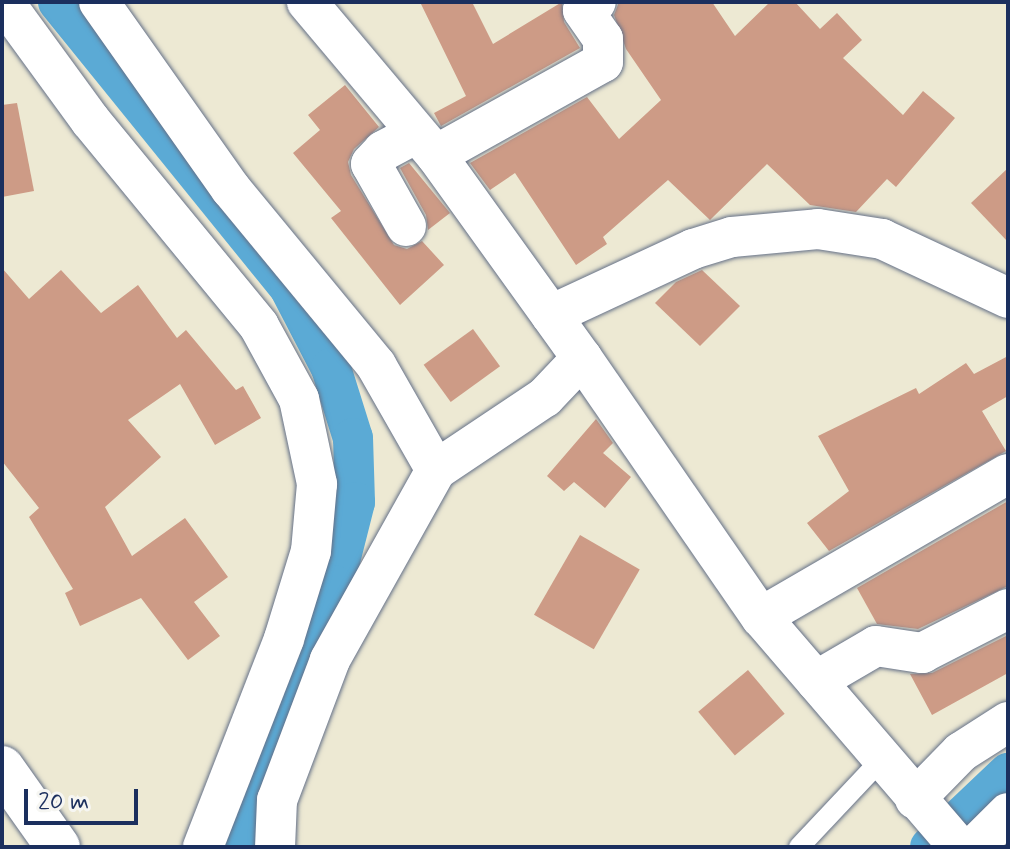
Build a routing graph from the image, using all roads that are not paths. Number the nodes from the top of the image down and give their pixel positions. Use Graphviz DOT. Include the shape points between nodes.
graph roads {
  1 [pos="4,2"];
  2 [pos="99,2"];
  3 [pos="307,2"];
  4 [pos="596,2"];
  5 [pos="426,145"];
  6 [pos="222,186"];
  7 [pos="183,221"];
  8 [pos="406,226"];
  9 [pos="1008,298"];
  10 [pos="551,315"];
  11 [pos="582,358"];
  12 [pos="436,470"];
  13 [pos="1008,474"];
  14 [pos="1008,609"];
  15 [pos="761,617"];
  16 [pos="308,650"];
  17 [pos="816,681"];
  18 [pos="1008,722"];
  19 [pos="881,760"];
  20 [pos="2,768"];
  21 [pos="919,803"];
  22 [pos="1008,813"];
  23 [pos="962,845"];
  24 [pos="58,847"];
  25 [pos="203,847"];
  26 [pos="275,847"];
  27 [pos="799,847"];
  1 -- 7 [label="street" via="90,120"];
  2 -- 6 [label="street"];
  3 -- 5 [label="street"];
  4 -- 5 [label="street" via="583,10 603,39 603,62"];
  5 -- 8 [label="street" via="383,151 371,164"];
  5 -- 10 [label="street"];
  6 -- 7 [label="street"];
  6 -- 12 [label="street" via="376,365"];
  7 -- 16 [label="street" via="259,326 299,399 317,484"];
  9 -- 10 [label="street" via="882,239 818,229 719,241"];
  10 -- 11 [label="street"];
  11 -- 12 [label="street" via="545,397"];
  11 -- 15 [label="street"];
  12 -- 16 [label="street"];
  13 -- 15 [label="street"];
  14 -- 17 [label="street" via="922,653 876,646"];
  15 -- 17 [label="street"];
  16 -- 25 [label="street"];
  16 -- 26 [label="street" via="277,800"];
  17 -- 19 [label="street"];
  18 -- 21 [label="street" via="961,752"];
  19 -- 21 [label="street"];
  19 -- 27 [label="lane"];
  20 -- 24 [label="street"];
  21 -- 23 [label="street"];
  22 -- 23 [label="street"];
}
